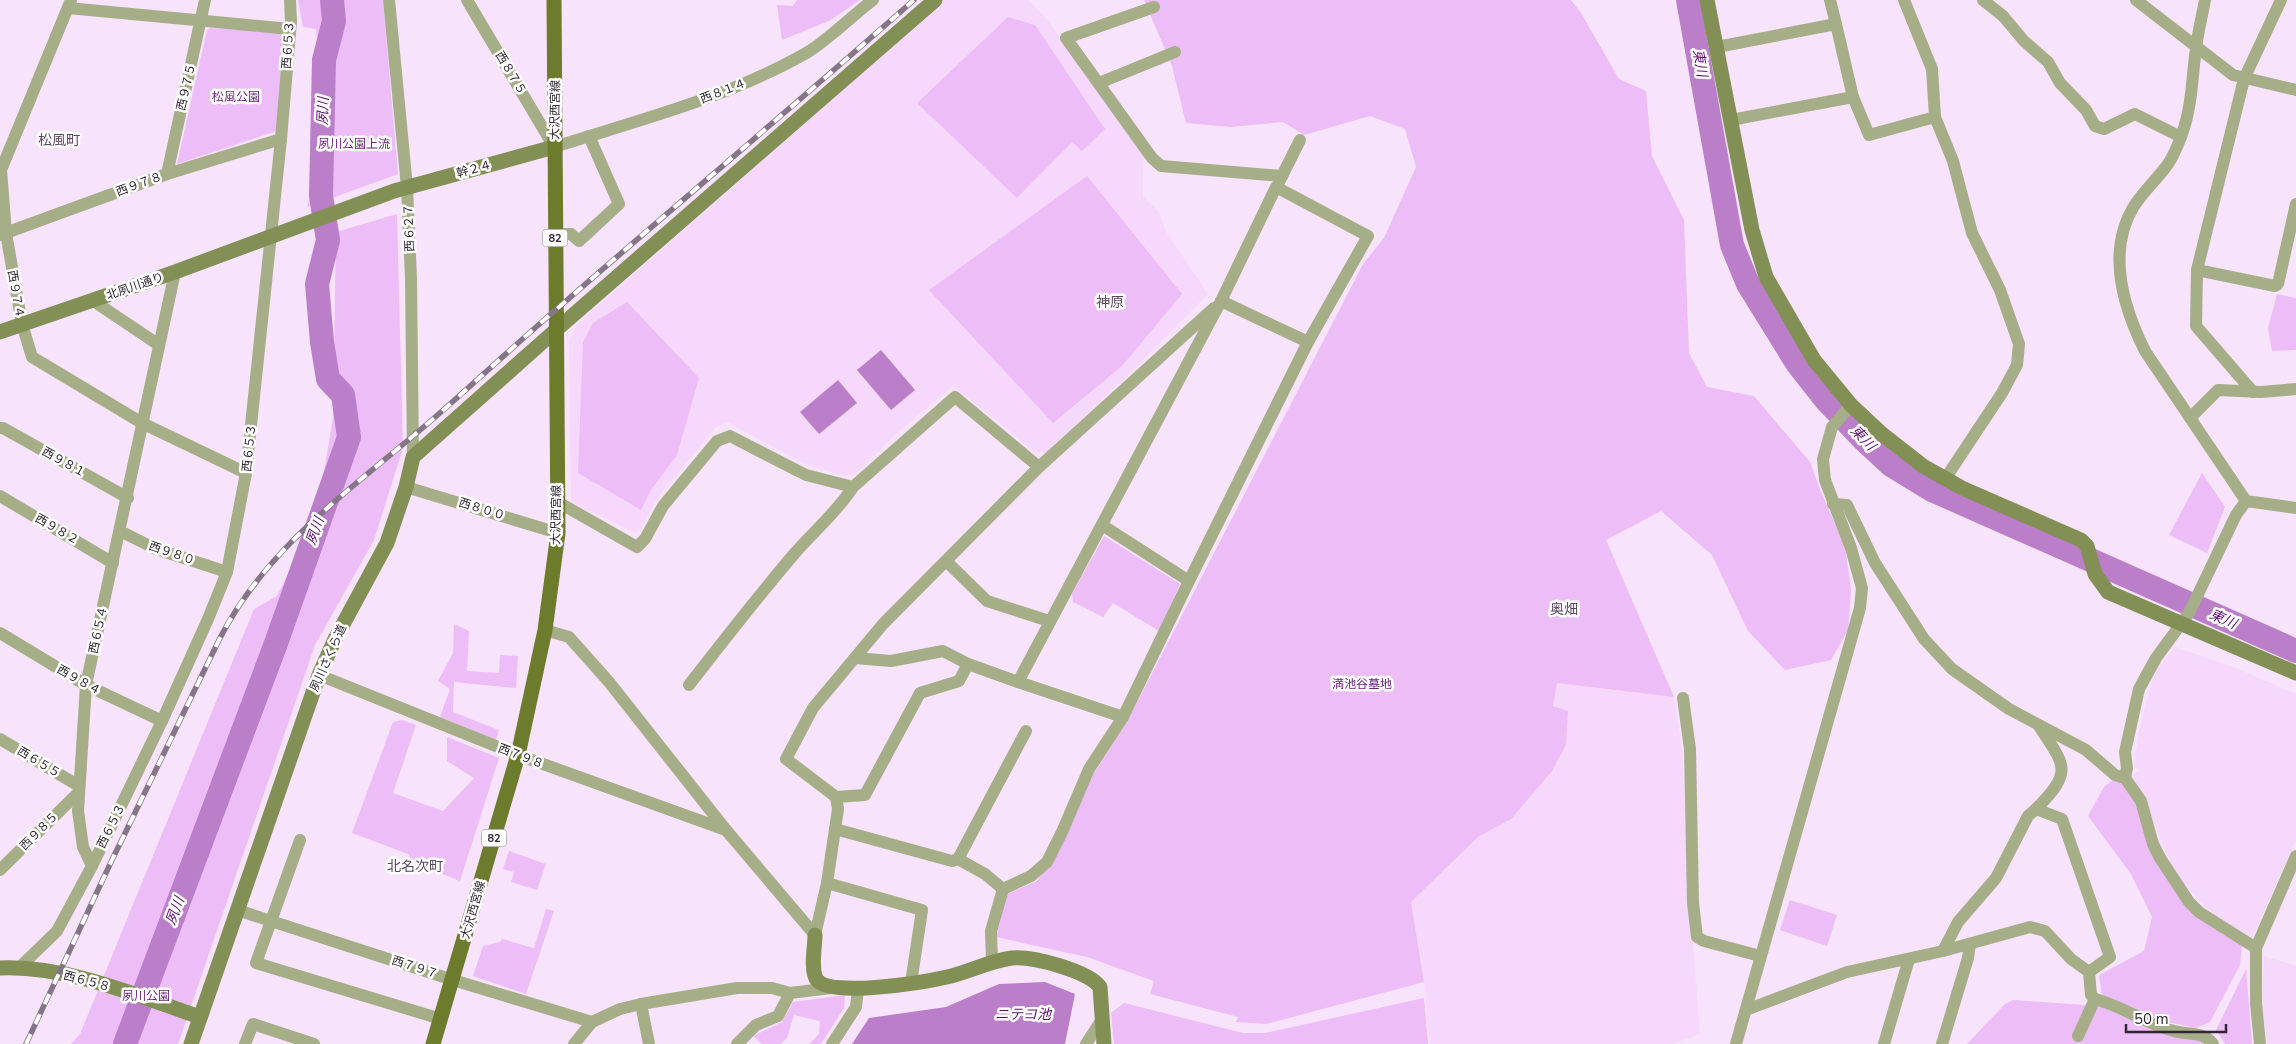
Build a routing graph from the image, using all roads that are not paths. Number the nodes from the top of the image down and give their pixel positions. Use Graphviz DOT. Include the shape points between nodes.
graph roads {
  1 [pos="205,0"];
  2 [pos="290,0"];
  3 [pos="389,0"];
  4 [pos="467,0"];
  5 [pos="554,0"];
  6 [pos="873,0"];
  7 [pos="935,0"];
  8 [pos="1707,0"];
  9 [pos="1830,0"];
  10 [pos="1904,0"];
  11 [pos="1983,0"];
  12 [pos="2136,0"];
  13 [pos="2206,0"];
  14 [pos="2281,0"];
  15 [pos="70,4"];
  16 [pos="1154,7"];
  17 [pos="201,21"];
  18 [pos="1836,24"];
  19 [pos="290,29"];
  20 [pos="2196,45"];
  21 [pos="1717,47"];
  22 [pos="1175,52"];
  23 [pos="2244,80"];
  24 [pos="1099,83"];
  25 [pos="2296,90"];
  26 [pos="1853,97"];
  27 [pos="1935,117"];
  28 [pos="1731,120"];
  29 [pos="589,136"];
  30 [pos="2181,137"];
  31 [pos="281,139"];
  32 [pos="1300,140"];
  33 [pos="554,147"];
  34 [pos="0,170"];
  35 [pos="167,174"];
  36 [pos="1279,181"];
  37 [pos="401,189"];
  38 [pos="2296,204"];
  39 [pos="3,234"];
  40 [pos="555,234"];
  41 [pos="269,237"];
  42 [pos="2197,270"];
  43 [pos="175,272"];
  44 [pos="92,300"];
  45 [pos="1221,301"];
  46 [pos="22,324"];
  47 [pos="556,330"];
  48 [pos="0,332"];
  49 [pos="1308,342"];
  50 [pos="159,345"];
  51 [pos="2296,389"];
  52 [pos="2253,392"];
  53 [pos="1848,408"];
  54 [pos="2190,418"];
  55 [pos="142,422"];
  56 [pos="0,428"];
  57 [pos="413,457"];
  58 [pos="1039,467"];
  59 [pos="246,473"];
  60 [pos="1945,479"];
  61 [pos="406,487"];
  62 [pos="853,487"];
  63 [pos="0,496"];
  64 [pos="128,498"];
  65 [pos="556,501"];
  66 [pos="2246,501"];
  67 [pos="1833,504"];
  68 [pos="2296,508"];
  69 [pos="1102,525"];
  70 [pos="120,531"];
  71 [pos="558,533"];
  72 [pos="946,561"];
  73 [pos="113,563"];
  74 [pos="227,572"];
  75 [pos="1189,581"];
  76 [pos="2185,618"];
  77 [pos="1049,621"];
  78 [pos="545,630"];
  79 [pos="0,633"];
  80 [pos="855,658"];
  81 [pos="968,664"];
  82 [pos="2296,673"];
  83 [pos="318,675"];
  84 [pos="1018,682"];
  85 [pos="86,685"];
  86 [pos="689,685"];
  87 [pos="1682,698"];
  88 [pos="1124,718"];
  89 [pos="162,720"];
  90 [pos="2038,724"];
  91 [pos="1026,731"];
  92 [pos="0,739"];
  93 [pos="518,755"];
  94 [pos="2124,778"];
  95 [pos="79,789"];
  96 [pos="836,797"];
  97 [pos="2036,809"];
  98 [pos="835,829"];
  99 [pos="726,830"];
  100 [pos="300,840"];
  101 [pos="2296,856"];
  102 [pos="958,859"];
  103 [pos="92,866"];
  104 [pos="0,870"];
  105 [pos="827,884"];
  106 [pos="1003,889"];
  107 [pos="237,910"];
  108 [pos="272,921"];
  109 [pos="815,935"];
  110 [pos="1970,944"];
  111 [pos="2256,948"];
  112 [pos="1943,951"];
  113 [pos="1760,956"];
  114 [pos="1909,959"];
  115 [pos="992,962"];
  116 [pos="0,968"];
  117 [pos="20,968"];
  118 [pos="2089,972"];
  119 [pos="453,980"];
  120 [pos="911,983"];
  121 [pos="831,988"];
  122 [pos="858,989"];
  123 [pos="790,994"];
  124 [pos="2095,998"];
  125 [pos="641,1004"];
  126 [pos="1746,1010"];
  127 [pos="200,1017"];
  128 [pos="441,1018"];
  129 [pos="1101,1021"];
  130 [pos="592,1022"];
  131 [pos="2078,1036"];
  132 [pos="191,1044"];
  133 [pos="245,1044"];
  134 [pos="314,1044"];
  135 [pos="433,1044"];
  136 [pos="574,1044"];
  137 [pos="649,1044"];
  138 [pos="737,1044"];
  139 [pos="832,1044"];
  140 [pos="1086,1044"];
  141 [pos="1104,1044"];
  142 [pos="1736,1044"];
  143 [pos="1884,1044"];
  144 [pos="1942,1044"];
  145 [pos="2213,1044"];
  146 [pos="2260,1044"];
  1 -- 17 [label="street, 西９７５"];
  2 -- 19 [label="street, 西６５３"];
  3 -- 37 [label="street, 西６２７"];
  4 -- 33 [label="street, 西８７５"];
  5 -- 33 [label="main road, 大沢西宮線 / 82"];
  6 -- 29 [label="street, 西８１４" via="809,51 744,84"];
  7 -- 47 [label="street"];
  8 -- 21 [label="street"];
  9 -- 18 [label="street"];
  10 -- 27 [label="street" via="1932,68"];
  11 -- 30 [label="street" via="2004,16 2024,41 2048,62 2060,83 2086,110 2094,126 2104,129 2135,114"];
  12 -- 20 [label="street"];
  13 -- 20 [label="street"];
  14 -- 23 [label="street"];
  15 -- 17 [label="street"];
  15 -- 34 [label="street, 西９７４"];
  16 -- 24 [label="street" via="1066,38"];
  17 -- 19 [label="street"];
  17 -- 35 [label="street, 西９７５"];
  18 -- 21 [label="street"];
  18 -- 26 [label="street"];
  19 -- 31 [label="street, 西６５３"];
  20 -- 23 [label="street"];
  20 -- 30 [label="street" via="2187,119"];
  21 -- 28 [label="street"];
  22 -- 24 [label="street"];
  23 -- 25 [label="street"];
  23 -- 42 [label="street"];
  24 -- 36 [label="street" via="1161,166"];
  26 -- 27 [label="street" via="1869,135"];
  26 -- 28 [label="street"];
  27 -- 60 [label="street" via="1953,161 1972,233 2000,290 2019,344 2017,365 2002,393"];
  28 -- 53 [label="street" via="1752,230 1766,277 1814,360"];
  29 -- 33 [label="street, 西８１４"];
  29 -- 40 [label="street" via="619,204 579,241 571,234"];
  30 -- 54 [label="street" via="2167,167 2134,207 2123,230 2120,275 2132,326"];
  31 -- 35 [label="street, 西９７８"];
  31 -- 41 [label="street, 西６５３"];
  32 -- 36 [label="street"];
  33 -- 37 [label="street, 幹２４"];
  33 -- 40 [label="main road, 大沢西宮線 / 82"];
  34 -- 39 [label="street, 西９７４"];
  35 -- 39 [label="street, 西９７８"];
  36 -- 45 [label="street"];
  36 -- 49 [label="street" via="1368,236"];
  37 -- 41 [label="street, 幹２４"];
  37 -- 57 [label="street, 西６２７" via="411,278"];
  38 -- 42 [label="street" via="2275,286"];
  39 -- 46 [label="street, 西９７４"];
  40 -- 47 [label="main road, 大沢西宮線 / 82"];
  41 -- 43 [label="street, 北夙川通り"];
  41 -- 59 [label="street, 西６５３"];
  42 -- 52 [label="street" via="2196,326"];
  43 -- 44 [label="street, 北夙川通り"];
  43 -- 50 [label="street, 西６５４"];
  44 -- 46 [label="street, 北夙川通り"];
  44 -- 50 [label="street"];
  45 -- 49 [label="street"];
  45 -- 58 [label="street"];
  45 -- 69 [label="street"];
  46 -- 48 [label="street, 北夙川通り"];
  46 -- 55 [label="street, 西９７４" via="32,357"];
  47 -- 57 [label="street"];
  47 -- 65 [label="main road, 大沢西宮線 / 82"];
  49 -- 75 [label="street"];
  50 -- 55 [label="street, 西６５４"];
  51 -- 52 [label="street"];
  52 -- 54 [label="street" via="2218,390"];
  53 -- 60 [label="street"];
  53 -- 67 [label="street" via="1835,422 1823,458 1824,480"];
  54 -- 66 [label="street"];
  55 -- 59 [label="street, 西９７４"];
  55 -- 64 [label="street, 西６５４"];
  56 -- 64 [label="street, 西９８１"];
  57 -- 61 [label="street, 夙川さくら道"];
  58 -- 62 [label="street" via="954,397"];
  58 -- 72 [label="street"];
  59 -- 74 [label="street, 西６５３"];
  60 -- 76 [label="street" via="2074,536 2087,546 2095,574 2108,592"];
  61 -- 71 [label="street, 西８００"];
  61 -- 83 [label="street, 夙川さくら道" via="387,543"];
  62 -- 65 [label="street" via="806,475 730,436 717,441 663,506 646,539 637,547"];
  62 -- 86 [label="street" via="842,505 811,534 765,588"];
  63 -- 73 [label="street, 西９８２"];
  64 -- 70 [label="street, 西６５４"];
  65 -- 71 [label="main road, 大沢西宮線 / 82"];
  66 -- 68 [label="street"];
  66 -- 76 [label="street"];
  67 -- 90 [label="street" via="1847,505 1875,563 1924,639 1952,669 2009,709"];
  67 -- 113 [label="street" via="1851,548 1862,588 1860,608"];
  69 -- 75 [label="street"];
  69 -- 77 [label="street"];
  70 -- 73 [label="street, 西６５４"];
  70 -- 74 [label="street, 西９８０" via="156,550"];
  71 -- 78 [label="main road, 大沢西宮線 / 82"];
  72 -- 77 [label="street" via="987,601"];
  72 -- 80 [label="street" via="883,624"];
  73 -- 85 [label="street, 西６５４"];
  74 -- 89 [label="street, 西６５３"];
  75 -- 88 [label="street"];
  76 -- 82 [label="street"];
  76 -- 94 [label="street" via="2156,658 2140,689 2125,752 2127,768"];
  77 -- 84 [label="street"];
  78 -- 93 [label="main road, 大沢西宮線 / 82"];
  78 -- 99 [label="street" via="569,637 609,682"];
  79 -- 85 [label="street, 西９８４"];
  80 -- 81 [label="street" via="891,661 943,651"];
  80 -- 96 [label="street" via="813,708 786,759"];
  81 -- 84 [label="street"];
  81 -- 96 [label="street" via="959,681 920,693 865,795"];
  83 -- 93 [label="street, 西７９８"];
  83 -- 107 [label="street, 夙川さくら道"];
  84 -- 88 [label="street"];
  85 -- 89 [label="street, 西９８４"];
  85 -- 95 [label="street, 西６５４"];
  87 -- 113 [label="street" via="1690,749 1697,937"];
  88 -- 106 [label="street" via="1089,769 1047,862 1019,884"];
  89 -- 103 [label="street, 西６５３"];
  90 -- 94 [label="street" via="2086,750 2115,775"];
  90 -- 97 [label="street" via="2061,760 2061,774 2056,788"];
  91 -- 102 [label="street"];
  92 -- 95 [label="street, 西６５５"];
  93 -- 99 [label="street, 西７９８"];
  93 -- 119 [label="main road, 大沢西宮線 / 82"];
  94 -- 111 [label="street" via="2141,801 2160,858 2189,902 2199,912"];
  95 -- 103 [label="street, 西６５４" via="78,811 83,847"];
  95 -- 104 [label="street, 西９８５"];
  96 -- 98 [label="street"];
  97 -- 112 [label="street" via="2028,816 1996,878 1958,922"];
  97 -- 118 [label="street" via="2062,819 2110,957"];
  98 -- 102 [label="street" via="952,861"];
  98 -- 105 [label="street"];
  99 -- 109 [label="street"];
  100 -- 108 [label="street"];
  101 -- 111 [label="street"];
  102 -- 106 [label="street"];
  103 -- 117 [label="street" via="57,931"];
  105 -- 109 [label="street"];
  105 -- 120 [label="street" via="922,910"];
  106 -- 115 [label="street" via="991,931"];
  107 -- 108 [label="street, 西７９７"];
  107 -- 127 [label="street, 夙川さくら道"];
  108 -- 119 [label="street, 西７９７"];
  108 -- 128 [label="street" via="256,963"];
  109 -- 121 [label="street" via="816,976 821,984"];
  110 -- 112 [label="street"];
  110 -- 118 [label="street" via="2030,927 2045,931 2071,959"];
  110 -- 144 [label="street"];
  111 -- 146 [label="street"];
  112 -- 114 [label="street"];
  113 -- 126 [label="street"];
  114 -- 126 [label="street" via="1847,972"];
  114 -- 143 [label="street"];
  115 -- 120 [label="street" via="948,977"];
  115 -- 129 [label="street" via="1031,959 1084,974 1100,987"];
  116 -- 117 [label="street, 西６５８"];
  117 -- 127 [label="street, 西６５８" via="116,989"];
  118 -- 124 [label="street" via="2091,995"];
  119 -- 128 [label="main road, 大沢西宮線 / 82"];
  119 -- 130 [label="street, 西７９７"];
  120 -- 122 [label="street"];
  121 -- 122 [label="street"];
  121 -- 123 [label="street"];
  122 -- 139 [label="street" via="856,1006"];
  123 -- 125 [label="street" via="772,988 737,988"];
  123 -- 138 [label="street" via="778,1016 756,1025"];
  124 -- 131 [label="street"];
  124 -- 145 [label="street" via="2173,1031 2210,1039"];
  125 -- 130 [label="street" via="620,1009"];
  125 -- 137 [label="street"];
  126 -- 142 [label="street"];
  127 -- 132 [label="street, 夙川さくら道"];
  128 -- 135 [label="main road, 大沢西宮線 / 82"];
  129 -- 140 [label="street"];
  129 -- 141 [label="street"];
  130 -- 136 [label="street"];
  133 -- 134 [label="street" via="253,1024"];
}
